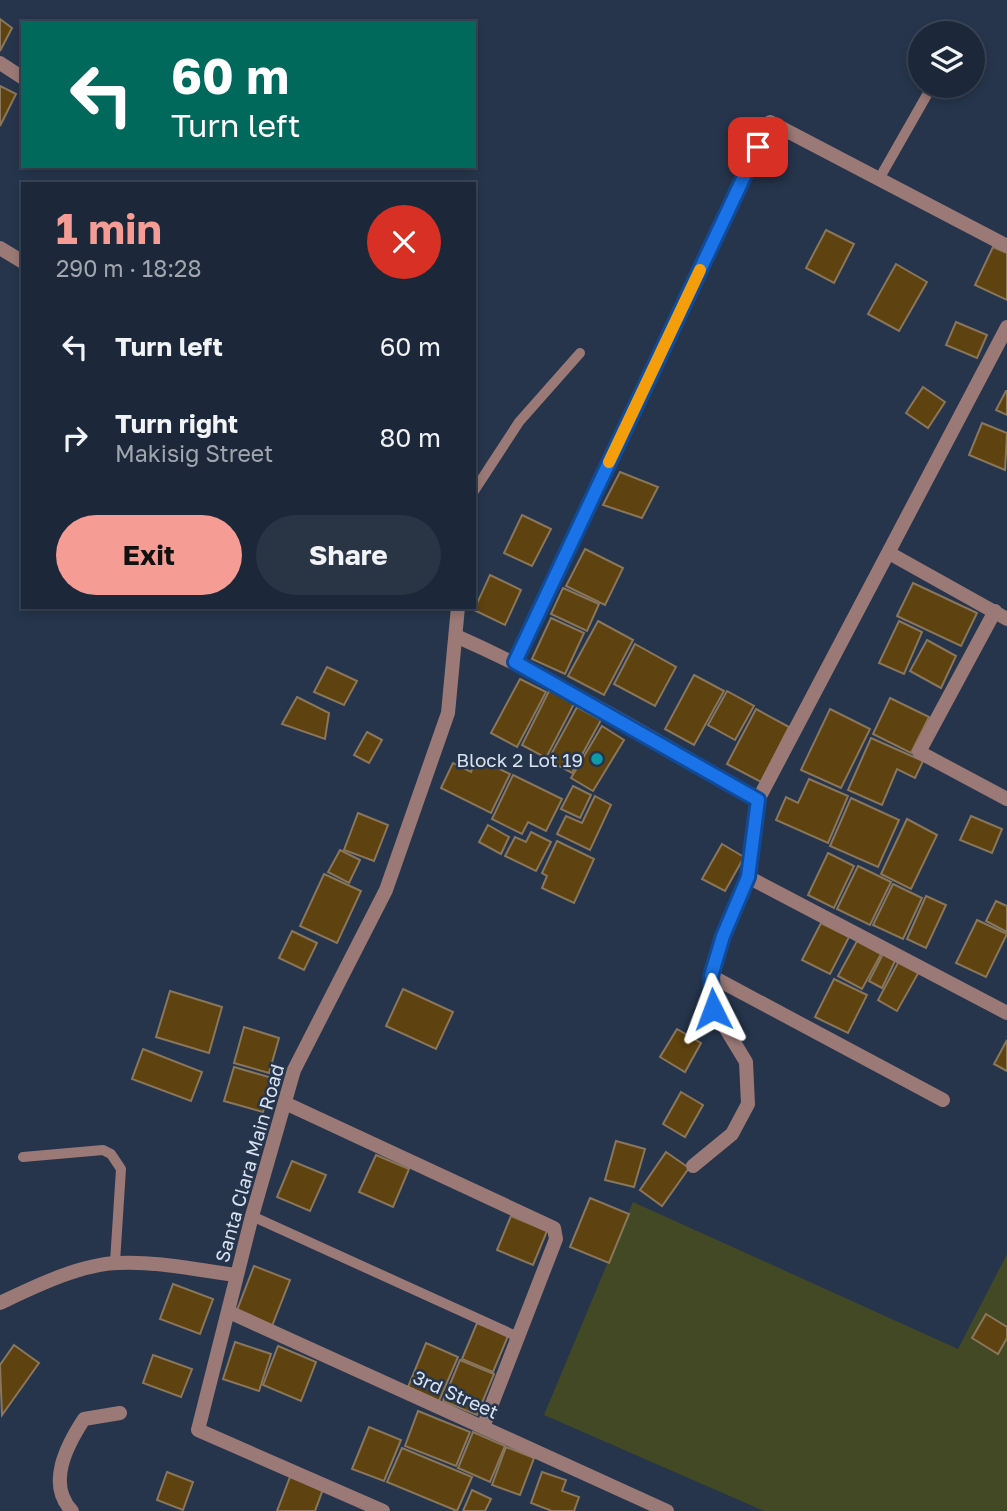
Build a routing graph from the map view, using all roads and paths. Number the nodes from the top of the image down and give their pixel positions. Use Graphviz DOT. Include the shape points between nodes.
graph roads {
  1 [pos="0,63"];
  2 [pos="21,77"];
  3 [pos="925,98"];
  4 [pos="879,179"];
  5 [pos="1007,246"];
  6 [pos="0,248"];
  7 [pos="21,261"];
  8 [pos="1007,327"];
  9 [pos="580,354"];
  10 [pos="476,488"];
  11 [pos="889,553"];
  12 [pos="458,609"];
  13 [pos="1001,615"];
  14 [pos="456,636"];
  15 [pos="515,662"];
  16 [pos="1007,799"];
  17 [pos="758,800"];
  18 [pos="748,877"];
  19 [pos="711,976"];
  20 [pos="1007,1013"];
  21 [pos="943,1100"];
  22 [pos="285,1103"];
  23 [pos="23,1157"];
  24 [pos="693,1166"];
  25 [pos="252,1216"];
  26 [pos="115,1262"];
  27 [pos="236,1275"];
  28 [pos="0,1303"];
  29 [pos="229,1312"];
  30 [pos="518,1337"];
  31 [pos="120,1413"];
  32 [pos="483,1427"];
  33 [pos="72,1511"];
  34 [pos="383,1511"];
  35 [pos="667,1511"];
  1 -- 2 [label="street"];
  3 -- 4 [label="lane"];
  4 -- 5 [label="street"];
  4 -- 15 [label="street" via="770,122"];
  6 -- 7 [label="street"];
  8 -- 11 [label="street"];
  9 -- 10 [label="lane" via="519,422"];
  11 -- 13 [label="street"];
  11 -- 17 [label="street"];
  12 -- 14 [label="street, Santa Clara Main Road"];
  13 -- 16 [label="street" via="919,752"];
  14 -- 15 [label="street"];
  14 -- 22 [label="street, Santa Clara Main Road" via="448,713 386,890 294,1070"];
  15 -- 17 [label="street"];
  17 -- 18 [label="street"];
  18 -- 19 [label="street"];
  18 -- 20 [label="street"];
  19 -- 21 [label="street"];
  19 -- 24 [label="street" via="713,1009 746,1062 748,1104 732,1134"];
  22 -- 25 [label="street, Santa Clara Main Road"];
  22 -- 30 [label="street" via="554,1228 556,1239"];
  23 -- 26 [label="lane" via="103,1150 111,1154 121,1168"];
  25 -- 27 [label="street, Santa Clara Main Road"];
  25 -- 30 [label="lane"];
  26 -- 27 [label="street"];
  26 -- 28 [label="street" via="54,1278"];
  27 -- 29 [label="street, Santa Clara Main Road"];
  29 -- 32 [label="street, 3rd Street"];
  29 -- 34 [label="street, Santa Clara Main Road" via="198,1430"];
  30 -- 32 [label="street"];
  31 -- 33 [label="street" via="84,1419 66,1446 59,1478 65,1504"];
  32 -- 35 [label="street, 3rd Street"];
}
